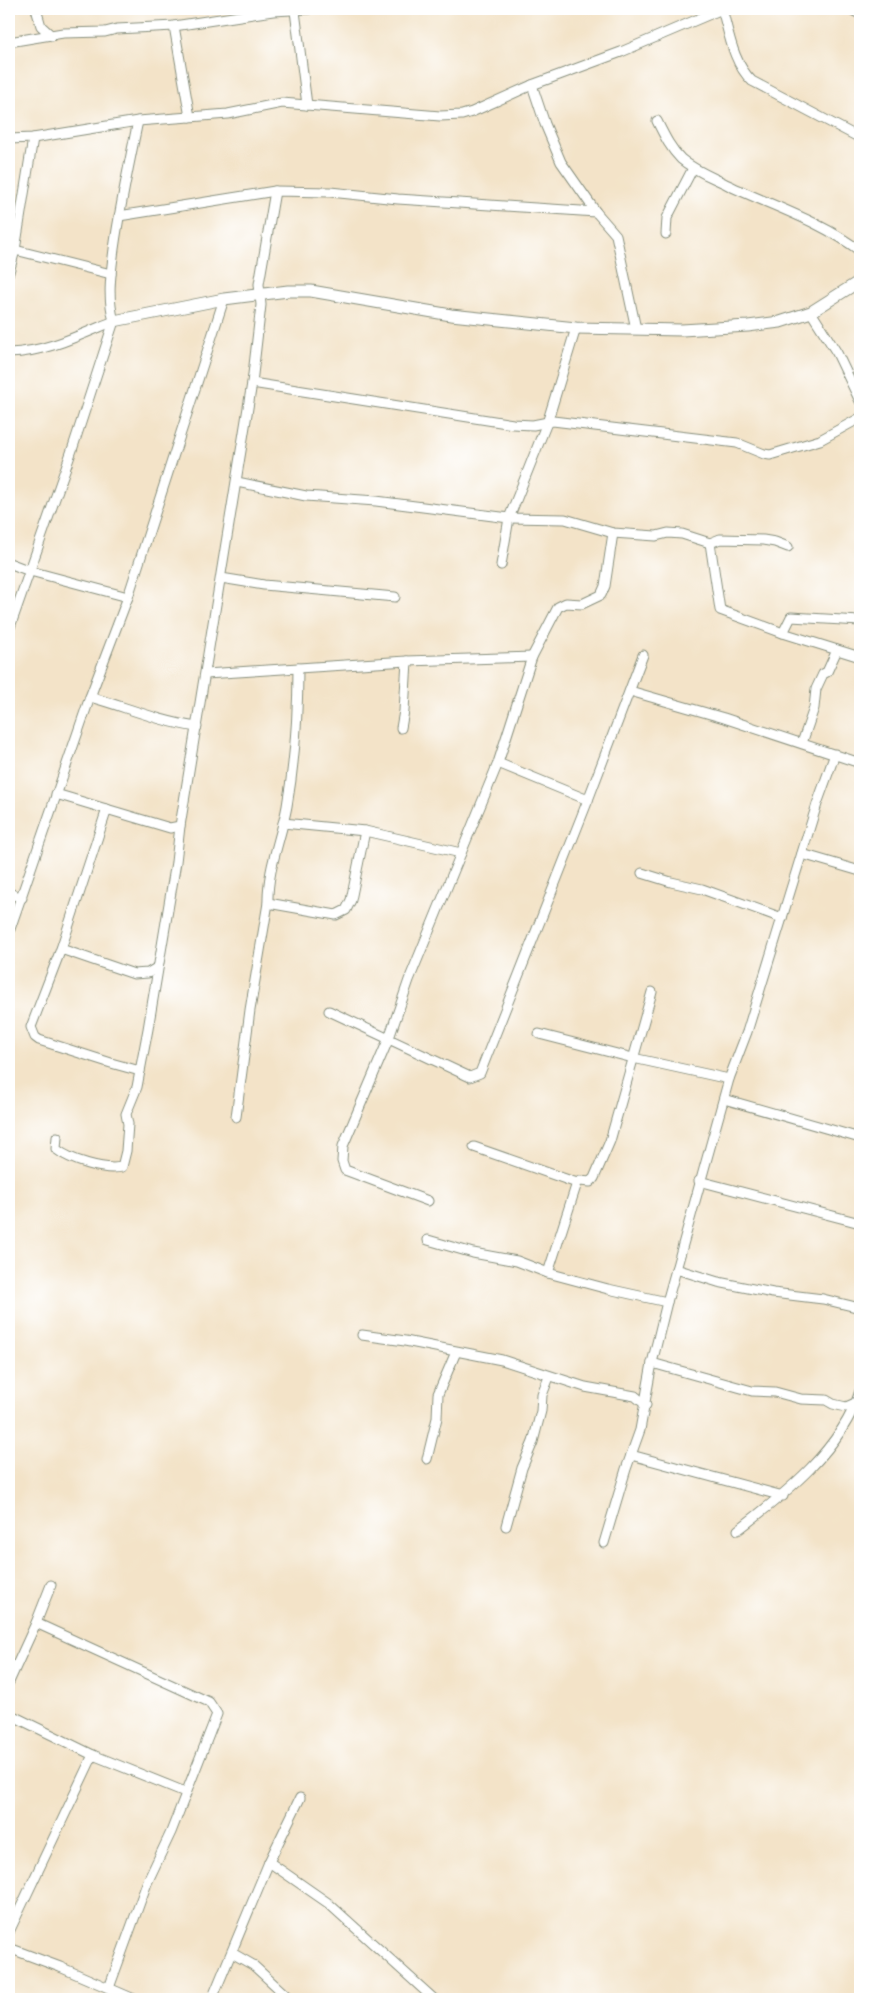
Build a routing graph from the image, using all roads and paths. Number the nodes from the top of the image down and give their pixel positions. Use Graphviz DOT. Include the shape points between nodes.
graph roads {
  1 [pos="36,9"];
  2 [pos="309,9"];
  3 [pos="722,9"];
  4 [pos="850,9"];
  5 [pos="295,11"];
  6 [pos="860,14"];
  7 [pos="174,26"];
  8 [pos="52,36"];
  9 [pos="9,42"];
  10 [pos="532,86"];
  11 [pos="307,105"];
  12 [pos="190,117"];
  13 [pos="657,120"];
  14 [pos="138,121"];
  15 [pos="33,138"];
  16 [pos="860,138"];
  17 [pos="9,139"];
  18 [pos="693,168"];
  19 [pos="275,191"];
  20 [pos="596,212"];
  21 [pos="118,216"];
  22 [pos="666,234"];
  23 [pos="15,250"];
  24 [pos="860,252"];
  25 [pos="10,266"];
  26 [pos="111,274"];
  27 [pos="860,281"];
  28 [pos="259,294"];
  29 [pos="224,299"];
  30 [pos="811,312"];
  31 [pos="114,321"];
  32 [pos="576,328"];
  33 [pos="636,329"];
  34 [pos="9,353"];
  35 [pos="252,383"];
  36 [pos="860,401"];
  37 [pos="860,418"];
  38 [pos="548,420"];
  39 [pos="237,482"];
  40 [pos="509,518"];
  41 [pos="613,533"];
  42 [pos="710,543"];
  43 [pos="788,547"];
  44 [pos="9,563"];
  45 [pos="500,564"];
  46 [pos="30,571"];
  47 [pos="221,578"];
  48 [pos="128,597"];
  49 [pos="395,597"];
  50 [pos="860,621"];
  51 [pos="9,630"];
  52 [pos="783,633"];
  53 [pos="837,650"];
  54 [pos="643,655"];
  55 [pos="532,657"];
  56 [pos="860,657"];
  57 [pos="407,661"];
  58 [pos="298,668"];
  59 [pos="206,674"];
  60 [pos="630,691"];
  61 [pos="90,697"];
  62 [pos="197,727"];
  63 [pos="401,728"];
  64 [pos="802,744"];
  65 [pos="835,754"];
  66 [pos="860,763"];
  67 [pos="498,764"];
  68 [pos="56,794"];
  69 [pos="588,800"];
  70 [pos="107,809"];
  71 [pos="283,823"];
  72 [pos="180,826"];
  73 [pos="366,831"];
  74 [pos="462,853"];
  75 [pos="802,854"];
  76 [pos="860,871"];
  77 [pos="642,873"];
  78 [pos="9,893"];
  79 [pos="22,898"];
  80 [pos="268,903"];
  81 [pos="782,918"];
  82 [pos="9,932"];
  83 [pos="62,949"];
  84 [pos="158,967"];
  85 [pos="652,992"];
  86 [pos="330,1011"];
  87 [pos="539,1034"];
  88 [pos="389,1038"];
  89 [pos="633,1058"];
  90 [pos="140,1071"];
  91 [pos="729,1079"];
  92 [pos="724,1099"];
  93 [pos="236,1117"];
  94 [pos="57,1137"];
  95 [pos="860,1138"];
  96 [pos="474,1147"];
  97 [pos="699,1181"];
  98 [pos="577,1183"];
  99 [pos="428,1201"];
  100 [pos="860,1223"];
  101 [pos="428,1240"];
  102 [pos="676,1269"];
  103 [pos="548,1273"];
  104 [pos="667,1302"];
  105 [pos="860,1308"];
  106 [pos="362,1335"];
  107 [pos="456,1352"];
  108 [pos="652,1363"];
  109 [pos="549,1377"];
  110 [pos="648,1390"];
  111 [pos="860,1391"];
  112 [pos="635,1396"];
  113 [pos="855,1404"];
  114 [pos="646,1405"];
  115 [pos="631,1455"];
  116 [pos="427,1459"];
  117 [pos="783,1496"];
  118 [pos="506,1526"];
  119 [pos="738,1530"];
  120 [pos="604,1543"];
  121 [pos="52,1585"];
  122 [pos="36,1623"];
  123 [pos="9,1682"];
  124 [pos="9,1714"];
  125 [pos="93,1755"];
  126 [pos="185,1792"];
  127 [pos="300,1798"];
  128 [pos="269,1862"];
  129 [pos="9,1932"];
  130 [pos="9,1948"];
  131 [pos="232,1953"];
  132 [pos="109,1988"];
  133 [pos="134,1999"];
  134 [pos="212,1999"];
  135 [pos="290,1999"];
  136 [pos="434,1999"];
  1 -- 8 [label="street" via="41,26"];
  2 -- 5 [label="street"];
  3 -- 10 [label="street"];
  3 -- 16 [label="street" via="736,56 752,81"];
  4 -- 6 [label="street"];
  5 -- 7 [label="street" via="273,11"];
  5 -- 11 [label="street"];
  7 -- 8 [label="street"];
  7 -- 12 [label="street"];
  8 -- 9 [label="street"];
  10 -- 11 [label="street" via="462,115"];
  10 -- 20 [label="street" via="561,162"];
  11 -- 12 [label="street" via="282,103 228,114"];
  12 -- 14 [label="street"];
  13 -- 18 [label="street" via="668,144"];
  14 -- 15 [label="street"];
  14 -- 21 [label="street"];
  15 -- 17 [label="street"];
  15 -- 23 [label="street"];
  18 -- 22 [label="street" via="667,218"];
  18 -- 24 [label="street" via="797,214"];
  19 -- 20 [label="street" via="330,192"];
  19 -- 21 [label="street"];
  19 -- 28 [label="street"];
  20 -- 33 [label="street" via="616,235"];
  21 -- 26 [label="street"];
  23 -- 25 [label="street"];
  23 -- 26 [label="street"];
  26 -- 31 [label="street"];
  27 -- 30 [label="street"];
  28 -- 29 [label="street"];
  28 -- 32 [label="street" via="312,291 451,315"];
  28 -- 35 [label="street"];
  29 -- 31 [label="street"];
  29 -- 48 [label="street"];
  30 -- 33 [label="street" via="780,322 748,326"];
  30 -- 36 [label="street" via="837,353"];
  31 -- 34 [label="street" via="43,349"];
  31 -- 46 [label="street"];
  32 -- 33 [label="street"];
  32 -- 38 [label="street"];
  35 -- 38 [label="street" via="513,424 533,425"];
  35 -- 39 [label="street"];
  37 -- 38 [label="street" via="820,440 770,454 737,442"];
  38 -- 40 [label="street"];
  39 -- 40 [label="street" via="306,496 376,501"];
  39 -- 47 [label="street"];
  40 -- 41 [label="street" via="565,519"];
  40 -- 45 [label="street"];
  41 -- 42 [label="street" via="682,534"];
  41 -- 55 [label="street" via="601,595 582,604 566,603 558,607"];
  42 -- 43 [label="street" via="720,539 763,540"];
  42 -- 52 [label="street" via="720,610"];
  44 -- 46 [label="street"];
  46 -- 48 [label="street"];
  46 -- 51 [label="street"];
  47 -- 49 [label="street"];
  47 -- 59 [label="street"];
  48 -- 61 [label="street"];
  50 -- 52 [label="street" via="791,617"];
  52 -- 53 [label="street"];
  53 -- 56 [label="street"];
  53 -- 64 [label="street" via="816,689 814,708"];
  54 -- 60 [label="street"];
  55 -- 57 [label="street"];
  55 -- 67 [label="street"];
  57 -- 58 [label="street"];
  57 -- 63 [label="street"];
  58 -- 59 [label="street"];
  58 -- 71 [label="street" via="296,738"];
  59 -- 62 [label="street"];
  60 -- 64 [label="street"];
  60 -- 69 [label="street"];
  61 -- 62 [label="street" via="172,724"];
  61 -- 68 [label="street"];
  62 -- 72 [label="street"];
  64 -- 65 [label="street"];
  65 -- 66 [label="street"];
  65 -- 75 [label="street"];
  67 -- 69 [label="street"];
  67 -- 74 [label="street"];
  68 -- 70 [label="street"];
  68 -- 79 [label="street"];
  69 -- 88 [label="street" via="480,1074 470,1077"];
  70 -- 72 [label="street" via="170,828"];
  70 -- 83 [label="street"];
  71 -- 73 [label="street"];
  71 -- 80 [label="street" via="268,886"];
  72 -- 84 [label="street"];
  73 -- 74 [label="street"];
  73 -- 80 [label="street" via="346,910 336,915"];
  74 -- 88 [label="street"];
  75 -- 76 [label="street"];
  75 -- 81 [label="street"];
  77 -- 81 [label="street" via="702,889"];
  78 -- 79 [label="street"];
  79 -- 82 [label="street"];
  80 -- 93 [label="street"];
  81 -- 91 [label="street"];
  83 -- 84 [label="street" via="134,974 148,973"];
  83 -- 90 [label="street" via="31,1027 35,1037"];
  84 -- 90 [label="street"];
  85 -- 89 [label="street"];
  86 -- 88 [label="street"];
  87 -- 89 [label="street"];
  88 -- 99 [label="street" via="343,1146 342,1161 346,1170"];
  89 -- 91 [label="street"];
  89 -- 98 [label="street" via="610,1141 594,1178 590,1182 580,1180"];
  90 -- 94 [label="street" via="126,1114 128,1124 122,1167 94,1165 63,1155 56,1149"];
  91 -- 92 [label="street"];
  92 -- 95 [label="street"];
  92 -- 97 [label="street"];
  96 -- 98 [label="street"];
  97 -- 100 [label="street"];
  97 -- 102 [label="street"];
  98 -- 103 [label="street"];
  101 -- 103 [label="street" via="517,1261"];
  102 -- 104 [label="street"];
  102 -- 105 [label="street" via="718,1282"];
  103 -- 104 [label="street"];
  104 -- 108 [label="street"];
  106 -- 107 [label="street"];
  107 -- 109 [label="street" via="502,1360"];
  107 -- 116 [label="street" via="438,1394 437,1418"];
  108 -- 110 [label="street"];
  108 -- 113 [label="street" via="752,1391 826,1400 846,1407"];
  109 -- 112 [label="street"];
  109 -- 118 [label="street" via="533,1442 522,1468"];
  110 -- 112 [label="street"];
  110 -- 114 [label="street"];
  111 -- 113 [label="street"];
  112 -- 114 [label="street"];
  113 -- 117 [label="street" via="846,1424"];
  114 -- 115 [label="street"];
  115 -- 117 [label="street"];
  115 -- 120 [label="street"];
  117 -- 119 [label="street"];
  121 -- 122 [label="street"];
  122 -- 123 [label="street"];
  122 -- 126 [label="street" via="209,1702 217,1714"];
  124 -- 125 [label="street"];
  125 -- 126 [label="street"];
  125 -- 129 [label="street"];
  126 -- 132 [label="street"];
  127 -- 128 [label="street"];
  128 -- 131 [label="street"];
  128 -- 136 [label="street" via="328,1904"];
  130 -- 132 [label="street"];
  131 -- 134 [label="street"];
  131 -- 135 [label="street" via="253,1965"];
  132 -- 133 [label="street"];
}
